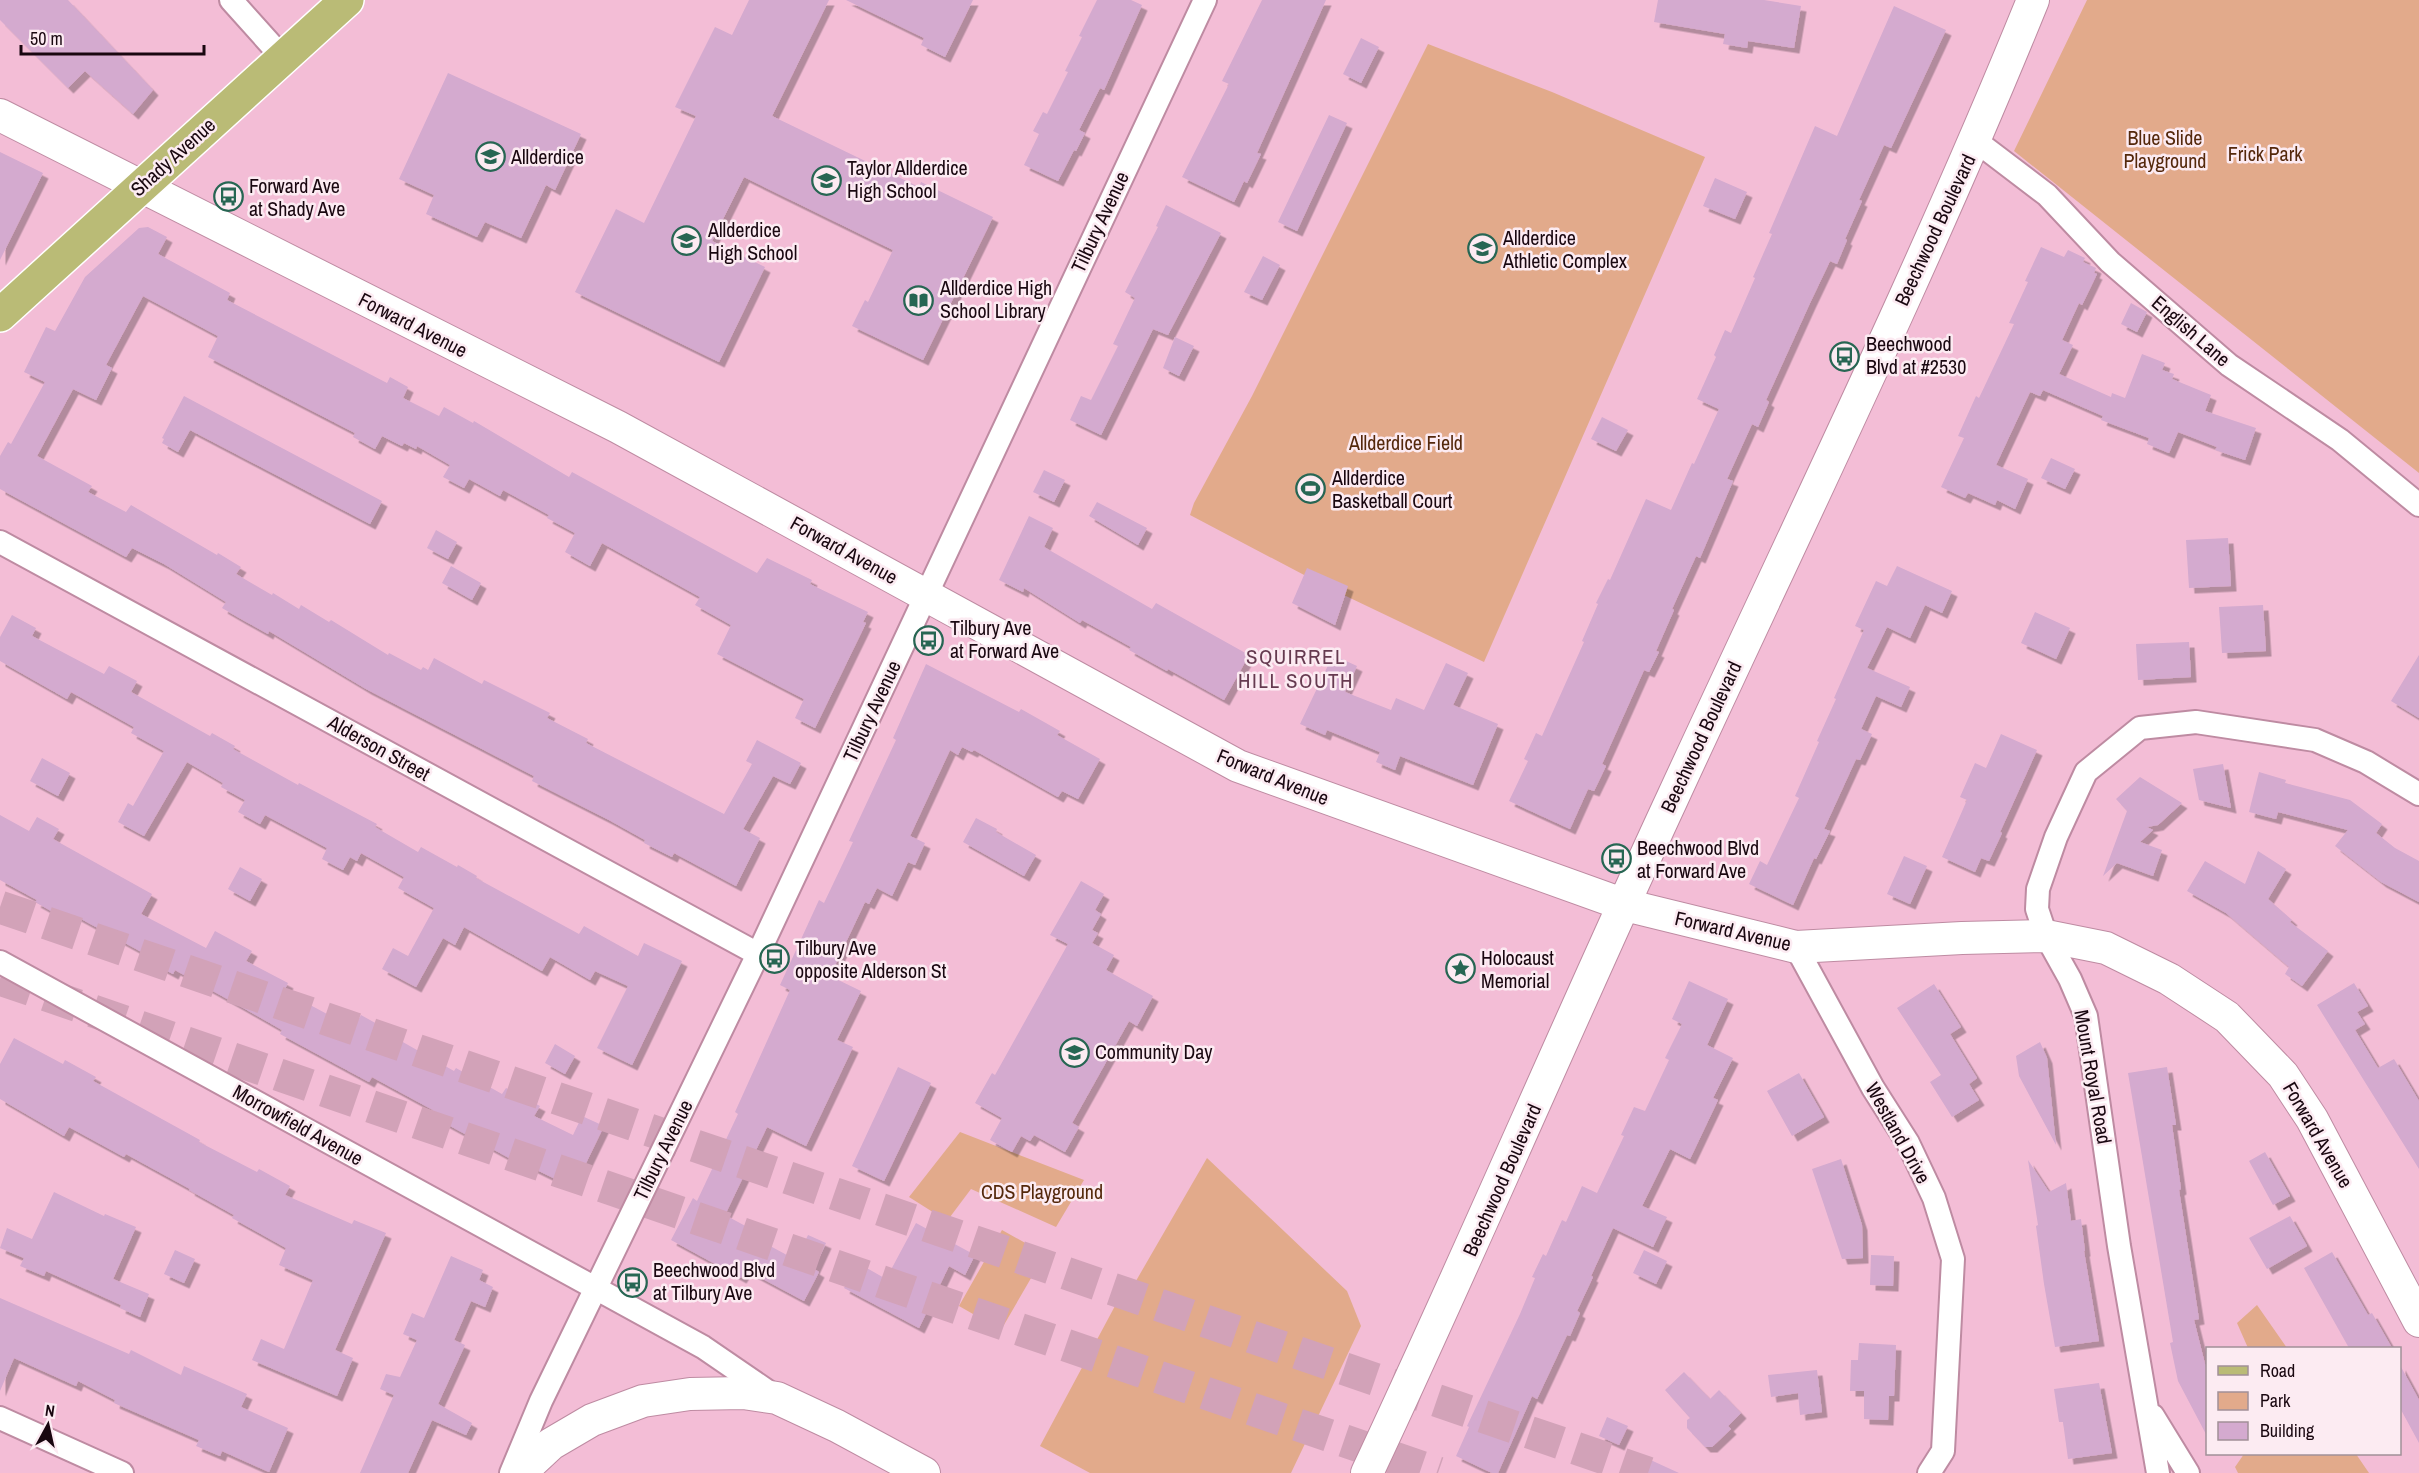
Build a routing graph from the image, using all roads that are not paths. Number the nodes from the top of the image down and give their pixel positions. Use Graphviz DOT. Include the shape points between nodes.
graph roads {
  1 [pos="231,0"];
  2 [pos="347,0"];
  3 [pos="1205,0"];
  4 [pos="2033,0"];
  5 [pos="283,58"];
  6 [pos="0,115"];
  7 [pos="1976,141"];
  8 [pos="140,188"];
  9 [pos="0,315"];
  10 [pos="2419,505"];
  11 [pos="0,542"];
  12 [pos="926,595"];
  13 [pos="2419,794"];
  14 [pos="1625,905"];
  15 [pos="2046,936"];
  16 [pos="1796,947"];
  17 [pos="758,954"];
  18 [pos="0,962"];
  19 [pos="595,1289"];
  20 [pos="2419,1321"];
  21 [pos="777,1398"];
  22 [pos="2146,1405"];
  23 [pos="0,1418"];
  24 [pos="122,1473"];
  25 [pos="511,1473"];
  26 [pos="520,1473"];
  27 [pos="924,1473"];
  28 [pos="1367,1473"];
  29 [pos="1929,1473"];
  30 [pos="2158,1473"];
  31 [pos="2188,1473"];
  1 -- 5 [label="street"];
  2 -- 5 [label="main road, Shady Avenue"];
  3 -- 12 [label="street, Tilbury Avenue"];
  4 -- 7 [label="main road, Beechwood Boulevard"];
  5 -- 8 [label="main road, Shady Avenue"];
  6 -- 8 [label="main road, Forward Avenue"];
  7 -- 10 [label="street, English Lane" via="2047,195 2110,262 2229,365 2340,440"];
  7 -- 14 [label="main road, Beechwood Boulevard"];
  8 -- 9 [label="main road, Shady Avenue"];
  8 -- 12 [label="main road, Forward Avenue" via="618,427"];
  11 -- 17 [label="street, Alderson Street"];
  12 -- 14 [label="main road, Forward Avenue" via="1238,766"];
  12 -- 17 [label="street, Tilbury Avenue"];
  13 -- 15 [label="street, Mount Royal Road" via="2366,762 2315,740 2196,722 2140,728 2086,772 2061,826 2038,888 2037,909"];
  14 -- 16 [label="main road, Forward Avenue"];
  14 -- 28 [label="main road, Beechwood Boulevard"];
  15 -- 16 [label="main road, Forward Avenue"];
  15 -- 20 [label="main road, Forward Avenue" via="2106,948 2169,980 2227,1017 2283,1075 2312,1119"];
  15 -- 22 [label="street, Mount Royal Road" via="2086,1016"];
  16 -- 29 [label="street, Westland Drive" via="1873,1088 1908,1143 1934,1198 1953,1259 1943,1451"];
  17 -- 19 [label="street, Tilbury Avenue"];
  18 -- 19 [label="street, Morrowfield Avenue"];
  19 -- 21 [label="street" via="703,1347"];
  19 -- 25 [label="street"];
  21 -- 26 [label="main road" via="743,1393 690,1394 643,1401 592,1420 551,1444"];
  21 -- 27 [label="main road"];
  22 -- 30 [label="street, Mount Royal Road"];
  22 -- 31 [label="street"];
  23 -- 24 [label="street"];
}
